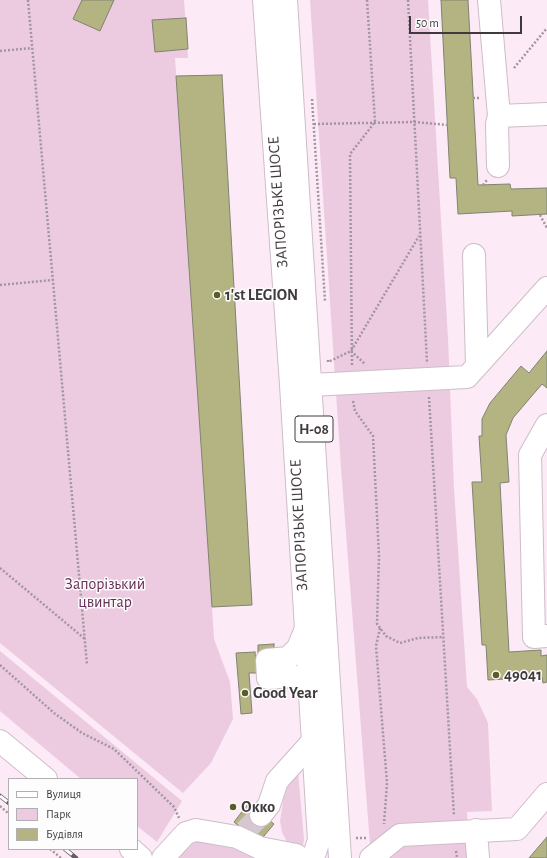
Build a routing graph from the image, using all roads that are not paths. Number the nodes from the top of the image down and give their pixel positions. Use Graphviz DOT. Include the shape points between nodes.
graph roads {
  1 [pos="264,0"];
  2 [pos="286,0"];
  3 [pos="489,0"];
  4 [pos="547,114"];
  5 [pos="499,116"];
  6 [pos="498,166"];
  7 [pos="474,255"];
  8 [pos="547,288"];
  9 [pos="476,365"];
  10 [pos="301,385"];
  11 [pos="547,425"];
  12 [pos="305,631"];
  13 [pos="547,636"];
  14 [pos="310,695"];
  15 [pos="0,741"];
  16 [pos="313,741"];
  17 [pos="45,778"];
  18 [pos="547,794"];
  19 [pos="261,814"];
  20 [pos="466,831"];
  21 [pos="132,850"];
  22 [pos="377,853"];
  23 [pos="142,858"];
  24 [pos="163,858"];
  25 [pos="300,858"];
  26 [pos="313,858"];
  27 [pos="340,858"];
  28 [pos="478,858"];
  1 -- 10 [label="main road, ЗАПОРІЗЬКЕ ШОСЕ / Н-08"];
  2 -- 10 [label="main road, ЗАПОРІЗЬКЕ ШОСЕ / Н-08"];
  3 -- 5 [label="main road"];
  4 -- 5 [label="main road"];
  5 -- 6 [label="main road"];
  7 -- 9 [label="main road"];
  8 -- 9 [label="main road"];
  9 -- 10 [label="main road" via="466,377"];
  10 -- 12 [label="main road, ЗАПОРІЗЬКЕ ШОСЕ / Н-08"];
  10 -- 27 [label="main road, ЗАПОРІЗЬКЕ ШОСЕ / Н-08"];
  11 -- 13 [label="main road" via="530,454 534,637"];
  12 -- 14 [label="main road, ЗАПОРІЗЬКЕ ШОСЕ / Н-08"];
  12 -- 14 [label="main road" via="298,648 288,658 267,660 268,678 292,676"];
  14 -- 16 [label="main road, ЗАПОРІЗЬКЕ ШОСЕ / Н-08"];
  15 -- 17 [label="main road"];
  16 -- 19 [label="main road" via="277,781 269,805"];
  16 -- 26 [label="main road, ЗАПОРІЗЬКЕ ШОСЕ / Н-08" via="318,840"];
  18 -- 20 [label="main road" via="517,829"];
  20 -- 22 [label="main road" via="400,835"];
  20 -- 28 [label="main road"];
  21 -- 23 [label="main road"];
  24 -- 25 [label="main road" via="186,833 196,830 241,834 260,848"];
}
